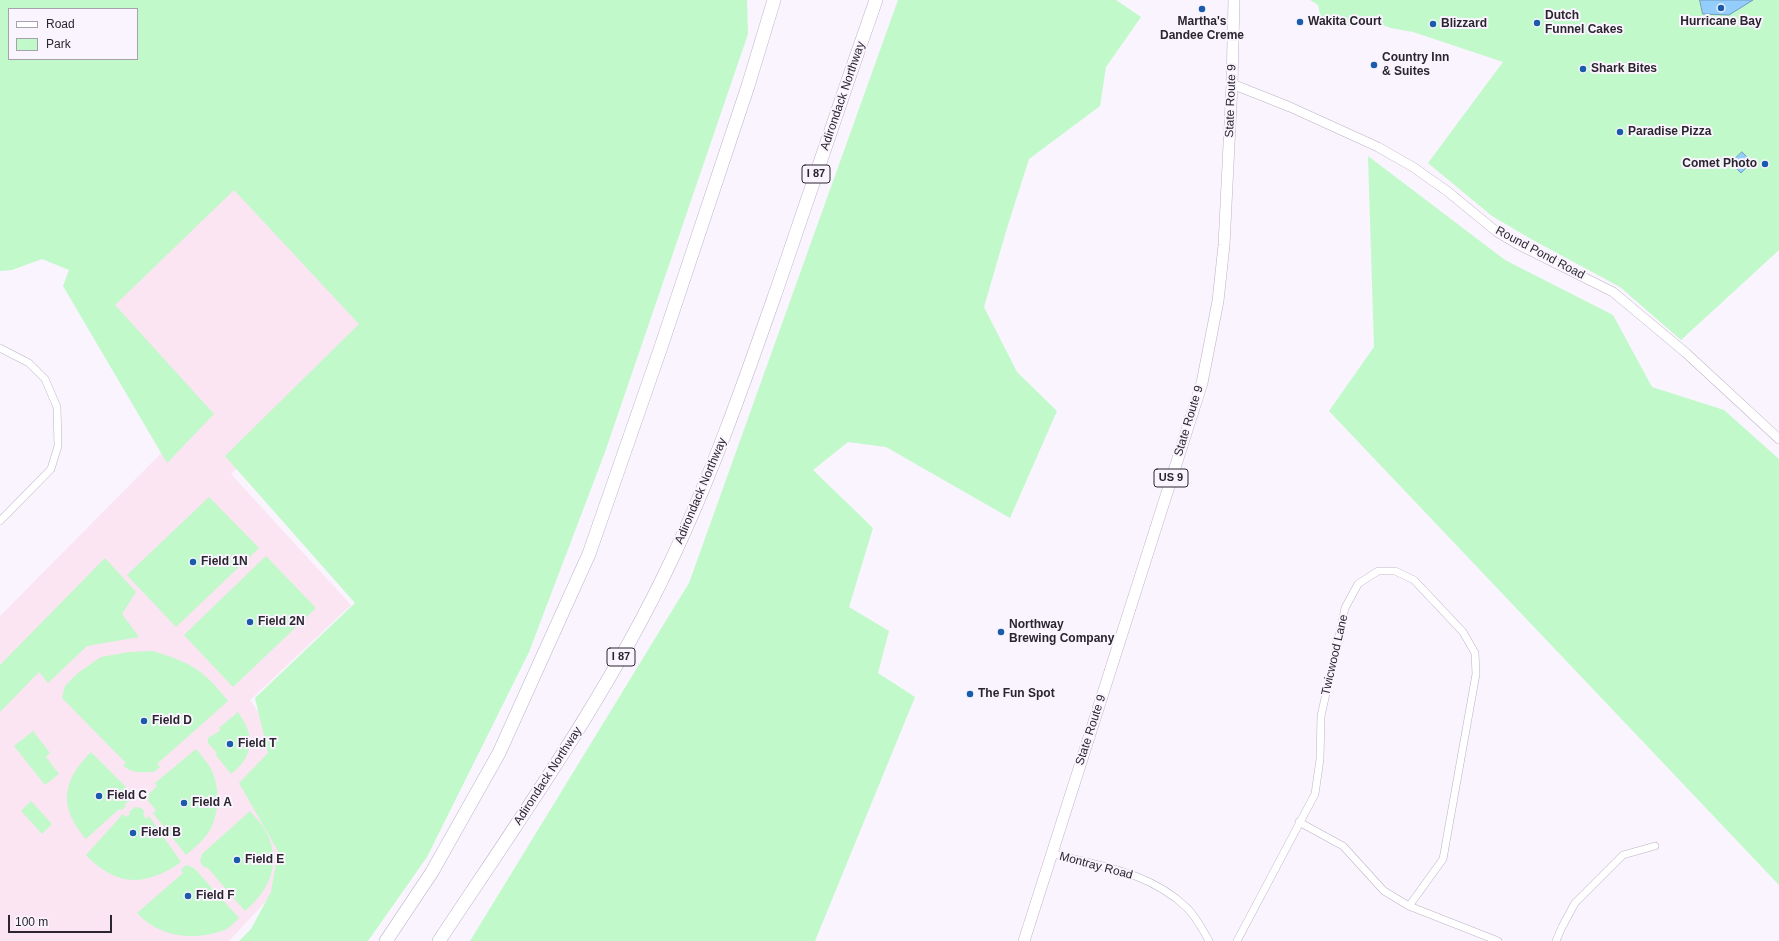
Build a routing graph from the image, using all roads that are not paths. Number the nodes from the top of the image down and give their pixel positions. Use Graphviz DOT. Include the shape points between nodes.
graph roads {
  1 [pos="774,0"];
  2 [pos="876,0"];
  3 [pos="1234,0"];
  4 [pos="1232,84"];
  5 [pos="0,348"];
  6 [pos="1779,440"];
  7 [pos="0,521"];
  8 [pos="1300,822"];
  9 [pos="1655,846"];
  10 [pos="1052,854"];
  11 [pos="1409,906"];
  12 [pos="386,941"];
  13 [pos="439,941"];
  14 [pos="1024,941"];
  15 [pos="1209,941"];
  16 [pos="1237,941"];
  17 [pos="1498,941"];
  18 [pos="1556,941"];
  1 -- 12 [label="highway" via="664,340 589,554 499,753 432,872"];
  2 -- 13 [label="highway, Adirondack Northway / I 87" via="738,402 670,562 615,668 560,759"];
  3 -- 4 [label="main road, State Route 9 / US 9"];
  4 -- 6 [label="street, Round Pond Road" via="1378,147 1447,191 1497,232 1613,292 1686,353"];
  4 -- 10 [label="main road, State Route 9 / US 9" via="1224,245 1218,301 1202,383"];
  5 -- 7 [label="street" via="29,363 45,379 58,407 58,446 51,469"];
  8 -- 11 [label="street" via="1343,846 1384,891"];
  8 -- 11 [label="street, Twicwood Lane" via="1315,794 1320,759 1321,716 1345,608 1358,584 1378,571 1395,571 1414,580 1463,632 1475,653 1476,674 1442,860"];
  8 -- 16 [label="street, Twicwood Lane"];
  9 -- 18 [label="street" via="1623,855 1575,903"];
  10 -- 14 [label="main road, State Route 9 / US 9"];
  10 -- 15 [label="street, Montray Road" via="1137,876 1167,891 1188,909"];
  11 -- 17 [label="street"];
}
